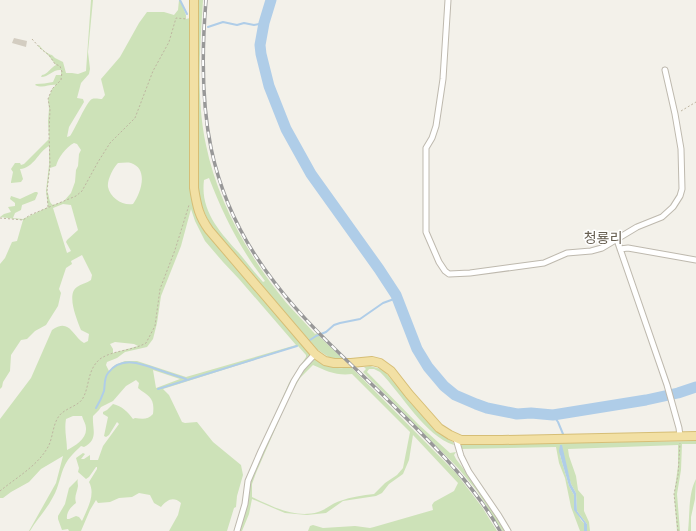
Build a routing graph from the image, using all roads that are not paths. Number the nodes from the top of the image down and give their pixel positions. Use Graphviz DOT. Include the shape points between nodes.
graph roads {
  1 [pos="194,0"];
  2 [pos="448,0"];
  3 [pos="665,70"];
  4 [pos="617,240"];
  5 [pos="620,249"];
  6 [pos="696,260"];
  7 [pos="315,354"];
  8 [pos="680,436"];
  9 [pos="696,436"];
  10 [pos="456,439"];
  11 [pos="237,531"];
  12 [pos="508,531"];
  1 -- 7 [label="main road" via="194,188 202,221"];
  2 -- 4 [label="street" via="443,79 436,126 426,148 426,232 445,271 457,274 544,263 567,253 602,248"];
  3 -- 4 [label="street" via="676,114 681,149 680,196 662,217 637,227"];
  4 -- 5 [label="street"];
  5 -- 6 [label="street" via="628,248"];
  5 -- 8 [label="street" via="680,428"];
  7 -- 10 [label="main road" via="325,361 334,363 380,363 391,371 439,428"];
  7 -- 11 [label="street" via="294,382 261,452 248,482"];
  8 -- 9 [label="main road"];
  8 -- 10 [label="main road"];
  10 -- 12 [label="street" via="464,463"];
}
